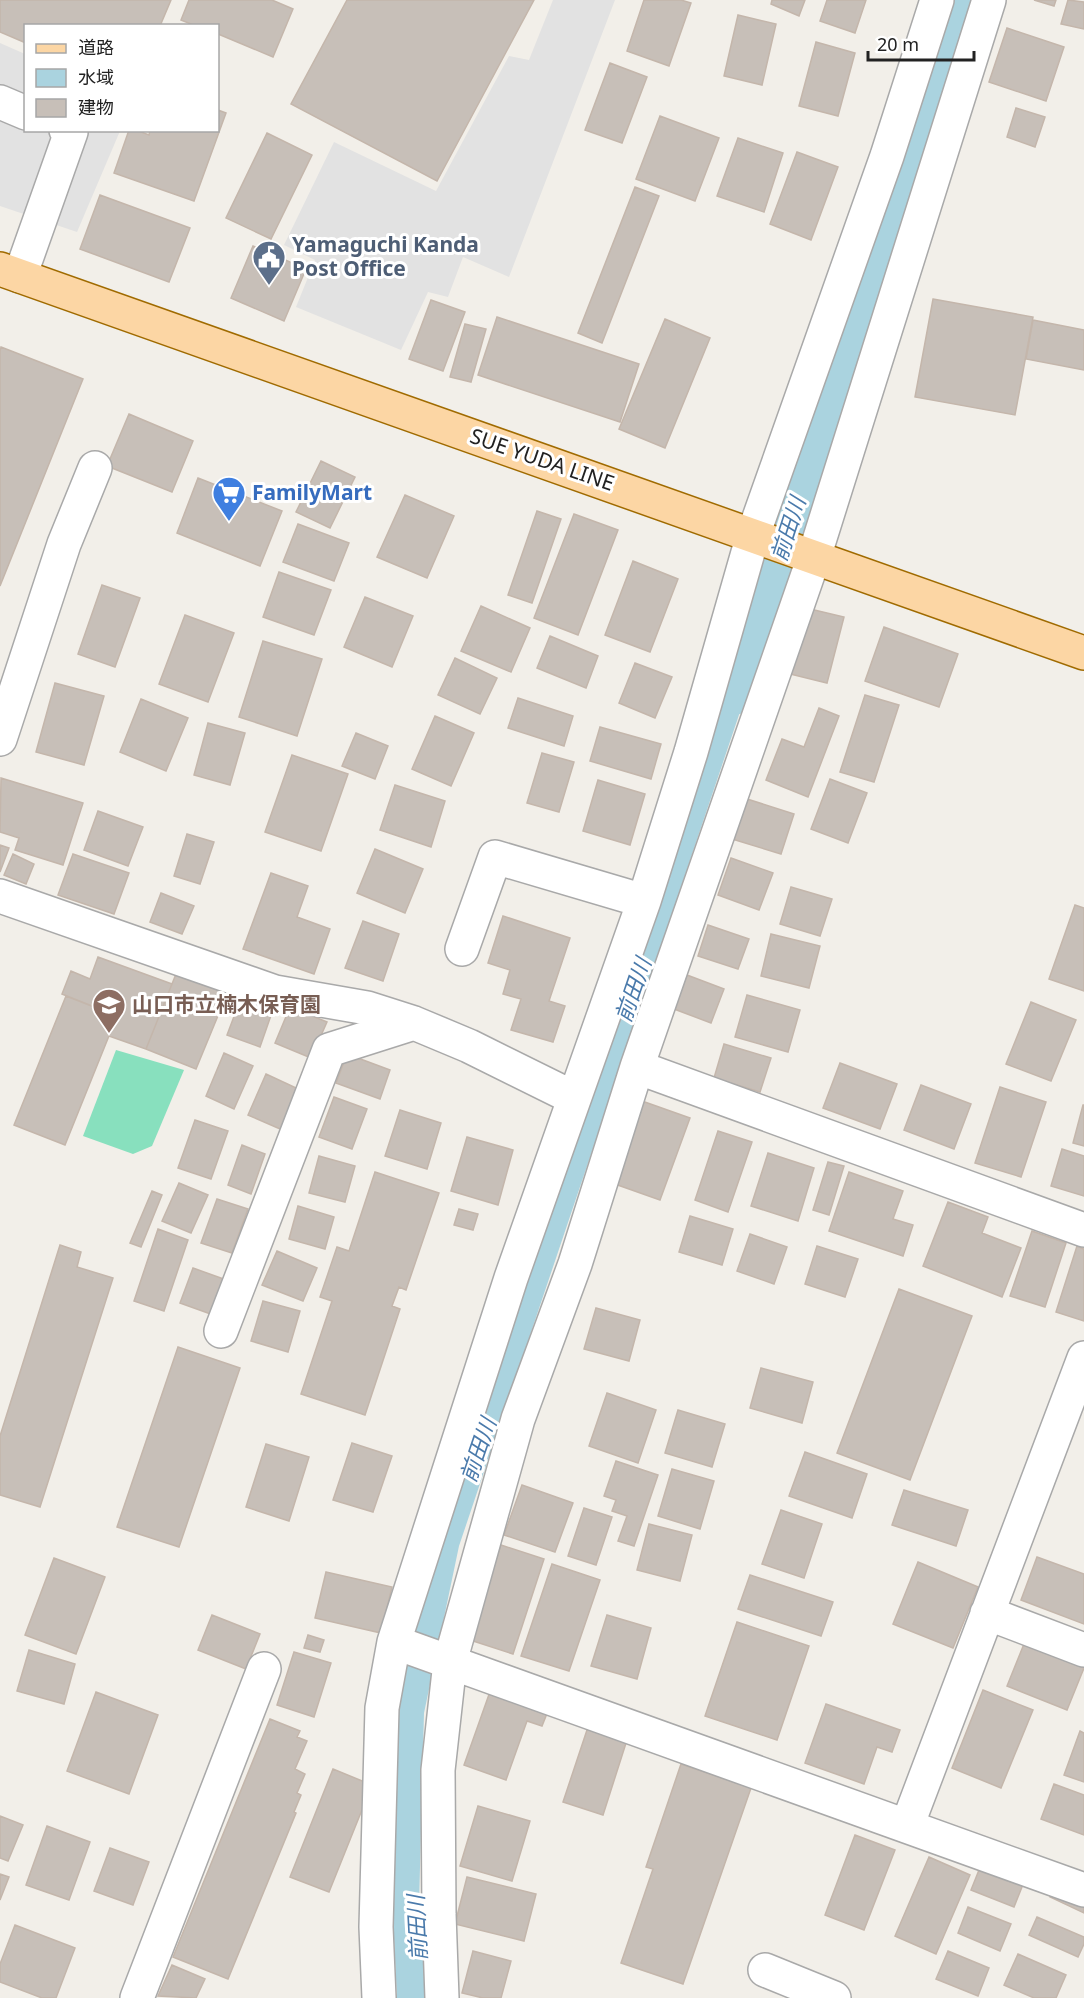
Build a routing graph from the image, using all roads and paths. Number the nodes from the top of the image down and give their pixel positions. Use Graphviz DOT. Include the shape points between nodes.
graph roads {
  1 [pos="937,0"];
  2 [pos="988,0"];
  3 [pos="0,102"];
  4 [pos="24,112"];
  5 [pos="71,132"];
  6 [pos="10,272"];
  7 [pos="95,468"];
  8 [pos="753,535"];
  9 [pos="814,556"];
  10 [pos="1084,653"];
  11 [pos="0,739"];
  12 [pos="0,896"];
  13 [pos="644,901"];
  14 [pos="462,949"];
  15 [pos="414,1023"];
  16 [pos="637,1067"];
  17 [pos="574,1098"];
  18 [pos="1084,1230"];
  19 [pos="221,1330"];
  20 [pos="1084,1358"];
  21 [pos="987,1613"];
  22 [pos="396,1642"];
  23 [pos="1084,1650"];
  24 [pos="449,1661"];
  25 [pos="264,1670"];
  26 [pos="907,1826"];
  27 [pos="1084,1890"];
  28 [pos="765,1970"];
  29 [pos="137,1998"];
  30 [pos="379,1998"];
  31 [pos="442,1998"];
  32 [pos="834,1998"];
  1 -- 8 [label="street" via="887,156"];
  2 -- 9 [label="street"];
  3 -- 4 [label="street"];
  5 -- 6 [label="street"];
  6 -- 8 [label="main road, SUE YUDA LINE"];
  7 -- 11 [label="street" via="64,544"];
  8 -- 9 [label="main road, SUE YUDA LINE"];
  8 -- 13 [label="street"];
  9 -- 10 [label="main road, SUE YUDA LINE"];
  9 -- 16 [label="street"];
  12 -- 15 [label="street" via="275,992 367,1008"];
  13 -- 14 [label="street" via="495,857"];
  13 -- 17 [label="street"];
  15 -- 17 [label="street"];
  15 -- 19 [label="street" via="330,1050"];
  16 -- 18 [label="street"];
  16 -- 24 [label="street" via="575,1264 518,1419"];
  17 -- 22 [label="street" via="511,1278"];
  20 -- 21 [label="street"];
  21 -- 23 [label="street"];
  21 -- 26 [label="street"];
  22 -- 24 [label="street"];
  22 -- 30 [label="street" via="382,1708 376,1927"];
  24 -- 26 [label="street"];
  24 -- 31 [label="street" via="438,1770"];
  25 -- 29 [label="street"];
  26 -- 27 [label="street"];
  28 -- 32 [label="street"];
}
